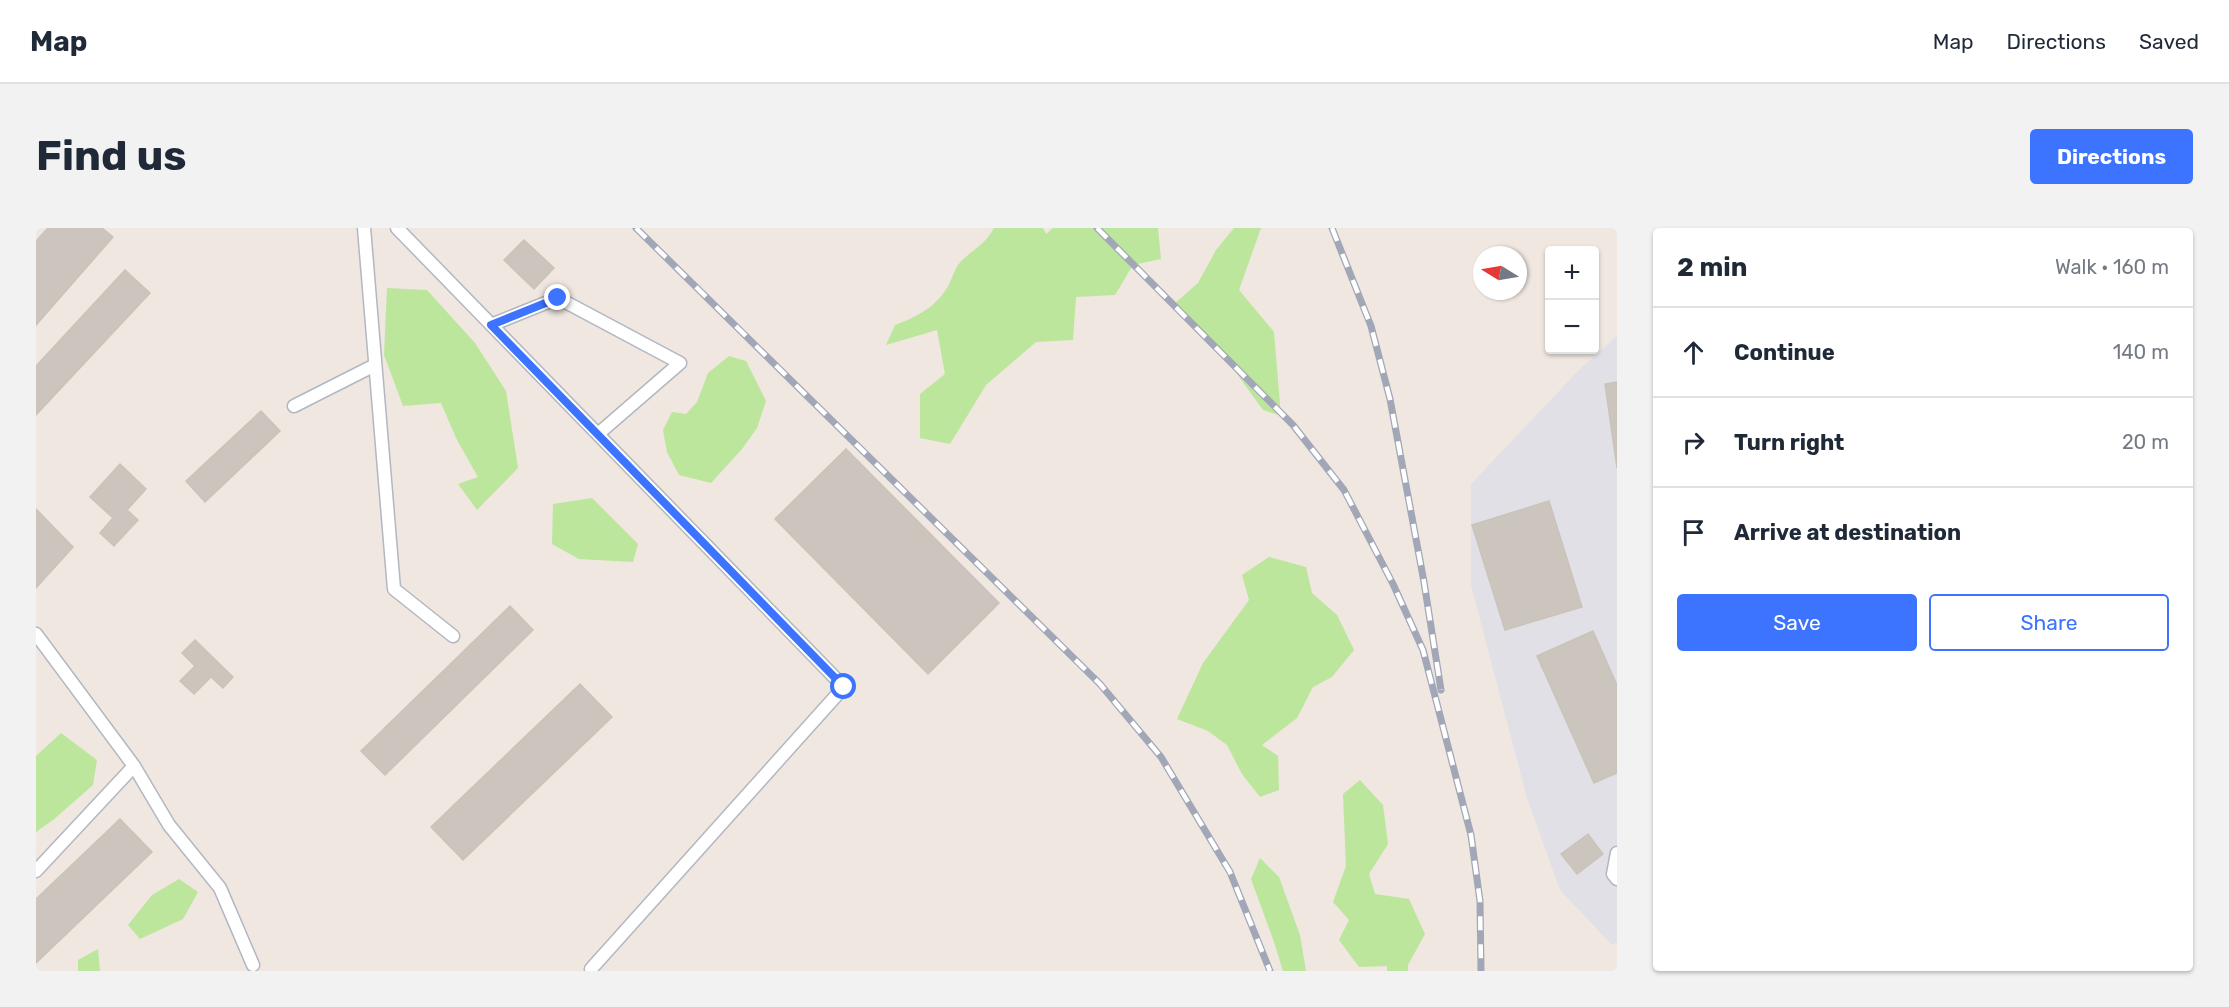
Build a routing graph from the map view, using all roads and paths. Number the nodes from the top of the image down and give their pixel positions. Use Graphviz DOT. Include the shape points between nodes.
graph roads {
  1 [pos="364,228"];
  2 [pos="397,228"];
  3 [pos="491,325"];
  4 [pos="375,365"];
  5 [pos="294,406"];
  6 [pos="597,434"];
  7 [pos="36,634"];
  8 [pos="453,636"];
  9 [pos="134,766"];
  10 [pos="1617,853"];
  11 [pos="36,871"];
  12 [pos="1617,879"];
  13 [pos="253,965"];
  14 [pos="591,969"];
  1 -- 4 [label="lane"];
  2 -- 3 [label="lane"];
  3 -- 6 [label="lane"];
  3 -- 6 [label="lane" via="558,298 680,363"];
  4 -- 5 [label="lane"];
  4 -- 8 [label="lane" via="394,589"];
  6 -- 14 [label="lane" via="844,687"];
  7 -- 9 [label="lane"];
  9 -- 11 [label="lane"];
  9 -- 13 [label="lane" via="169,825 220,888"];
  10 -- 12 [label="lane" via="1613,874"];
}
